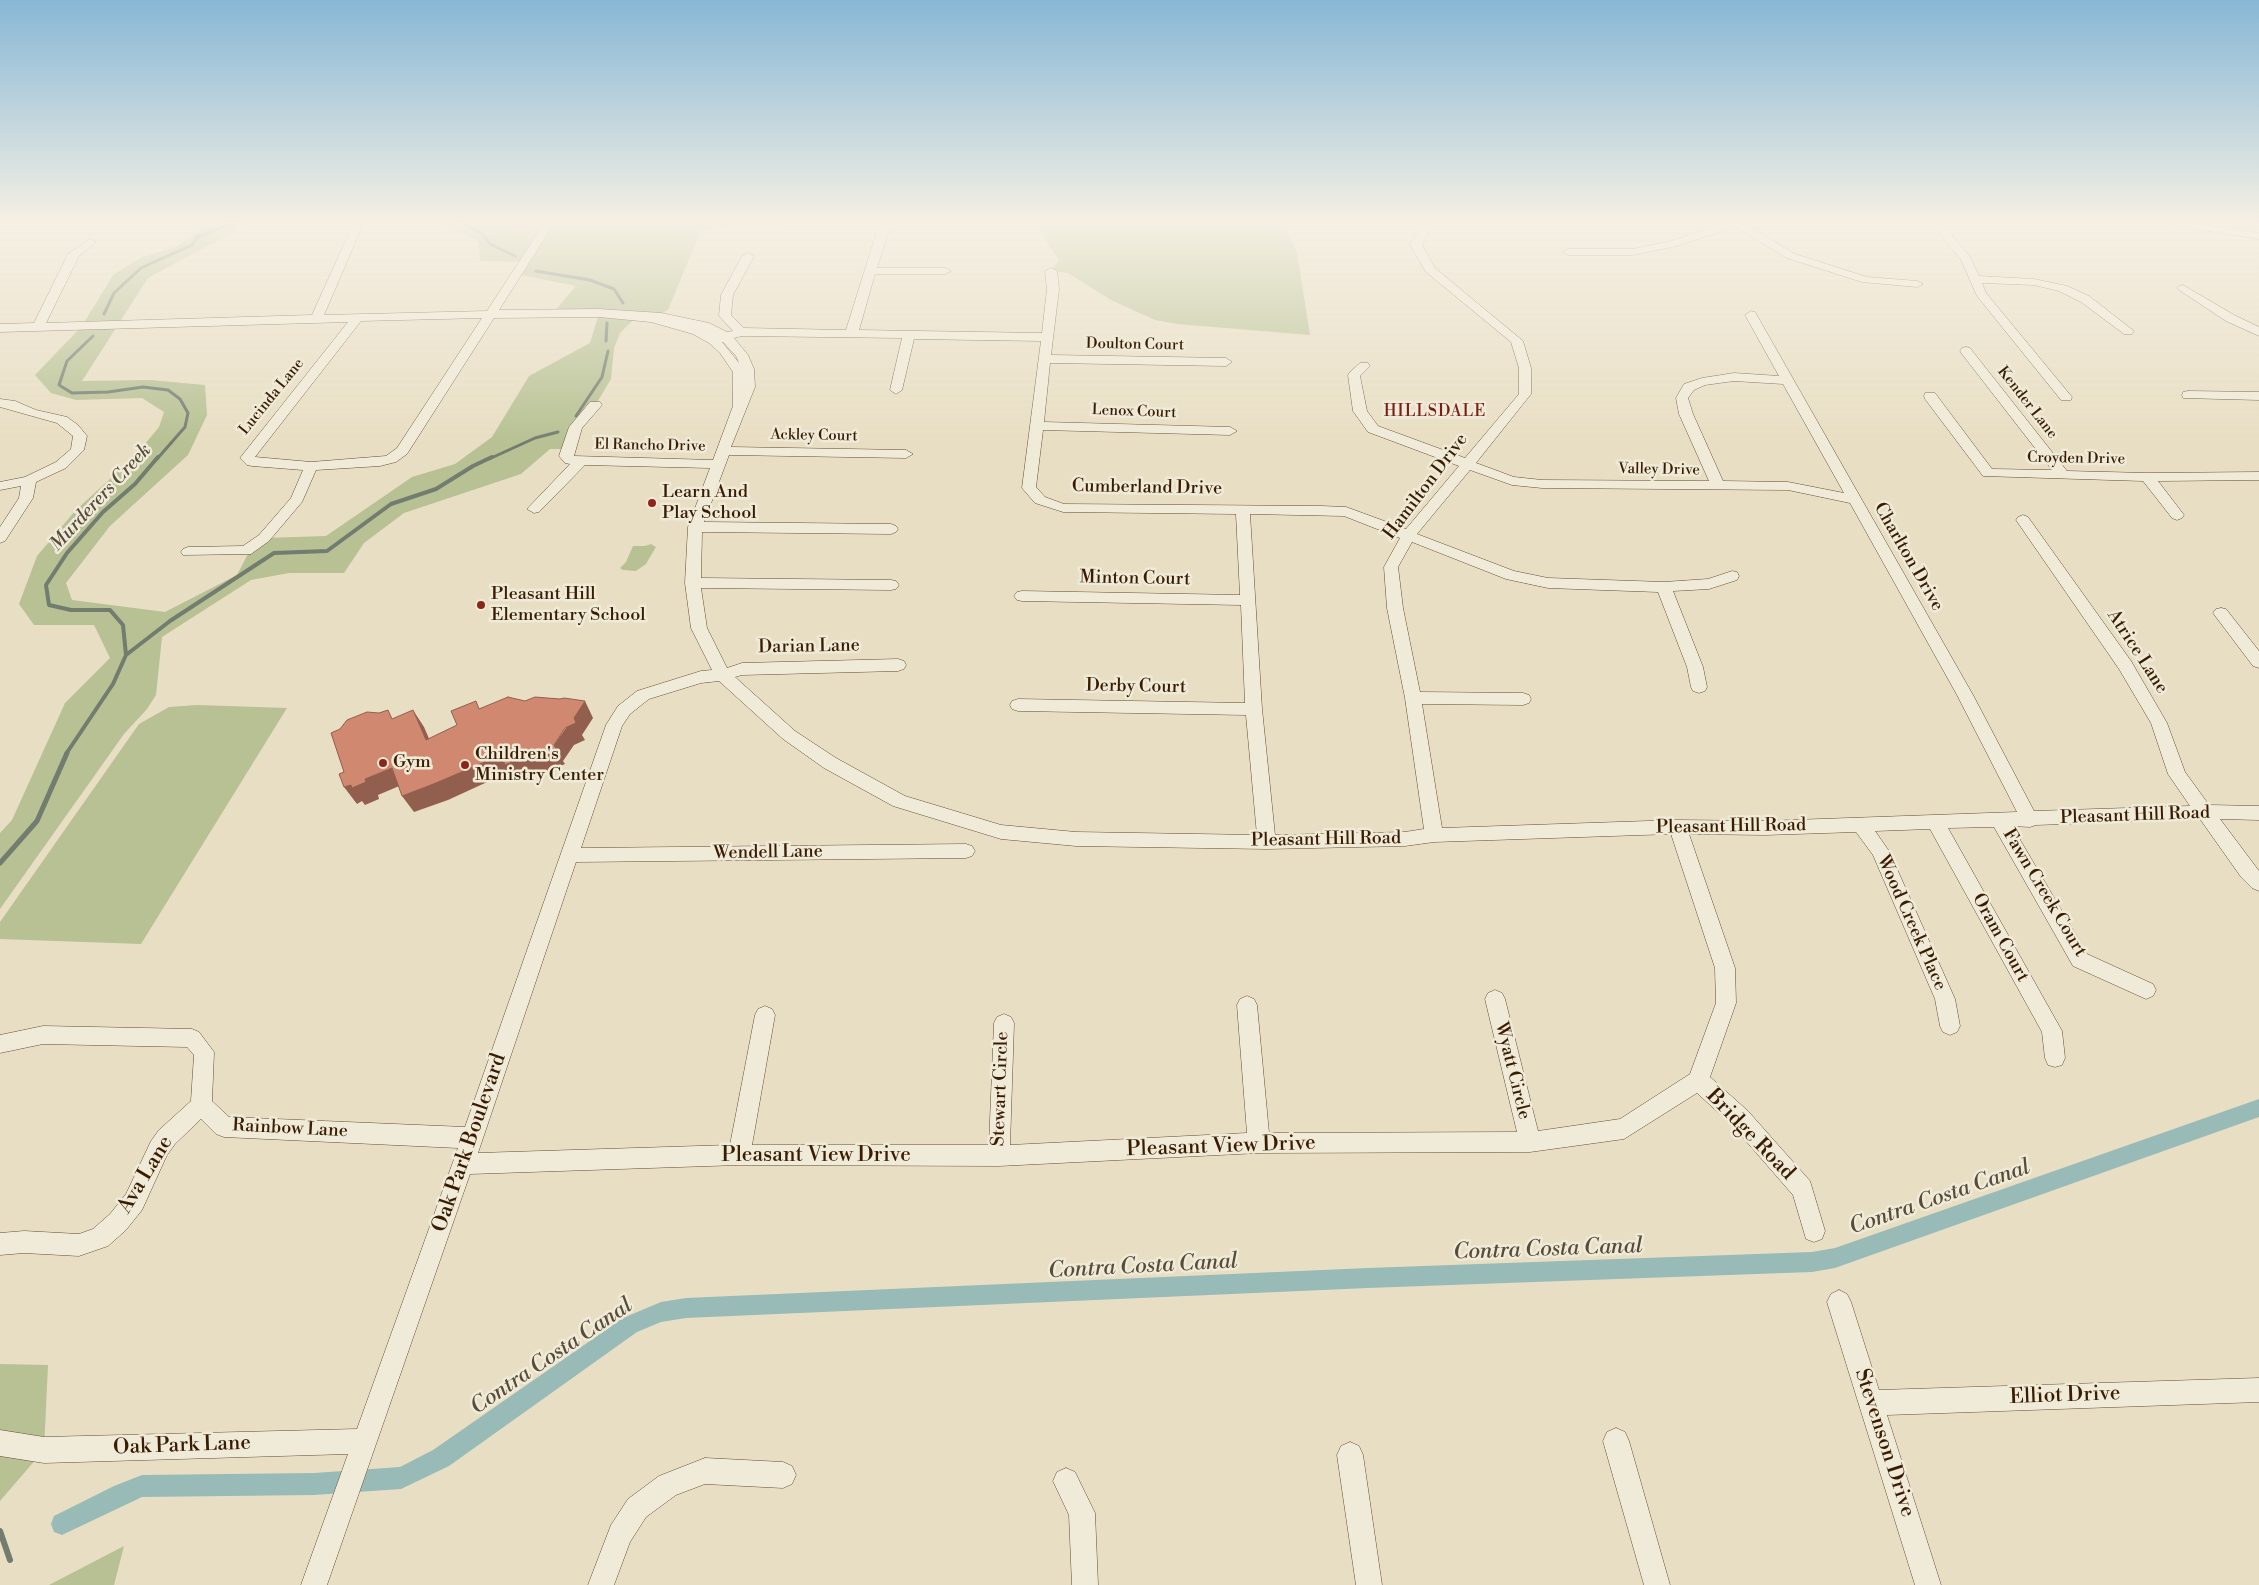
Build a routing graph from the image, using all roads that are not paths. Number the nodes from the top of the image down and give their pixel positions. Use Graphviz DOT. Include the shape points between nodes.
graph roads {
  1 [pos="53,296"];
  2 [pos="327,296"];
  3 [pos="502,296"];
  4 [pos="727,296"];
  5 [pos="862,296"];
  6 [pos="1052,296"];
  7 [pos="1462,296"];
  8 [pos="1984,296"];
  9 [pos="2079,296"];
  10 [pos="2195,296"];
  11 [pos="490,314"];
  12 [pos="1751,315"];
  13 [pos="358,316"];
  14 [pos="317,318"];
  15 [pos="38,327"];
  16 [pos="0,328"];
  17 [pos="2128,331"];
  18 [pos="741,332"];
  19 [pos="2259,332"];
  20 [pos="851,334"];
  21 [pos="909,335"];
  22 [pos="1046,337"];
  23 [pos="719,338"];
  24 [pos="1966,351"];
  25 [pos="1044,359"];
  26 [pos="1226,362"];
  27 [pos="1364,366"];
  28 [pos="1787,380"];
  29 [pos="896,390"];
  30 [pos="2188,395"];
  31 [pos="1930,396"];
  32 [pos="2259,396"];
  33 [pos="2066,397"];
  34 [pos="0,403"];
  35 [pos="595,405"];
  36 [pos="1037,426"];
  37 [pos="1230,431"];
  38 [pos="906,454"];
  39 [pos="720,458"];
  40 [pos="581,461"];
  41 [pos="1465,465"];
  42 [pos="311,466"];
  43 [pos="2062,474"];
  44 [pos="2147,476"];
  45 [pos="2259,476"];
  46 [pos="28,480"];
  47 [pos="0,486"];
  48 [pos="1720,487"];
  49 [pos="1853,499"];
  50 [pos="534,509"];
  51 [pos="1243,510"];
  52 [pos="2177,515"];
  53 [pos="2023,520"];
  54 [pos="695,527"];
  55 [pos="892,529"];
  56 [pos="1408,536"];
  57 [pos="0,538"];
  58 [pos="188,552"];
  59 [pos="1732,576"];
  60 [pos="693,583"];
  61 [pos="892,585"];
  62 [pos="1664,586"];
  63 [pos="1022,596"];
  64 [pos="1248,600"];
  65 [pos="2221,613"];
  66 [pos="2259,662"];
  67 [pos="898,665"];
  68 [pos="722,675"];
  69 [pos="1699,686"];
  70 [pos="1413,698"];
  71 [pos="1524,699"];
  72 [pos="1018,705"];
  73 [pos="1254,710"];
  74 [pos="2206,812"];
  75 [pos="2259,814"];
  76 [pos="1999,819"];
  77 [pos="2030,820"];
  78 [pos="1935,822"];
  79 [pos="1860,824"];
  80 [pos="1678,827"];
  81 [pos="1434,835"];
  82 [pos="1267,842"];
  83 [pos="966,851"];
  84 [pos="570,855"];
  85 [pos="2259,883"];
  86 [pos="2146,990"];
  87 [pos="1495,999"];
  88 [pos="1247,1005"];
  89 [pos="765,1015"];
  90 [pos="1004,1023"];
  91 [pos="1950,1026"];
  92 [pos="0,1044"];
  93 [pos="2055,1058"];
  94 [pos="1698,1080"];
  95 [pos="201,1105"];
  96 [pos="472,1138"];
  97 [pos="1530,1142"];
  98 [pos="1259,1143"];
  99 [pos="740,1155"];
  100 [pos="999,1156"];
  101 [pos="463,1164"];
  102 [pos="1814,1231"];
  103 [pos="0,1244"];
  104 [pos="1839,1302"];
  105 [pos="2259,1390"];
  106 [pos="1872,1403"];
  107 [pos="365,1441"];
  108 [pos="1616,1441"];
  109 [pos="6,1444"];
  110 [pos="1350,1455"];
  111 [pos="783,1475"];
  112 [pos="1066,1481"];
  113 [pos="314,1585"];
  114 [pos="602,1585"];
  115 [pos="1085,1585"];
  116 [pos="1369,1585"];
  117 [pos="1657,1585"];
  118 [pos="1928,1585"];
  1 -- 15 [label="street"];
  2 -- 14 [label="street"];
  3 -- 11 [label="street, Lucinda Lane"];
  4 -- 18 [label="street" via="725,316"];
  5 -- 20 [label="street"];
  6 -- 22 [label="street, Cumberland Drive"];
  7 -- 41 [label="street, Hamilton Drive" via="1517,341 1525,368 1526,394"];
  8 -- 33 [label="street"];
  9 -- 17 [label="street"];
  10 -- 19 [label="street"];
  11 -- 13 [label="street, Pleasant Hill Road"];
  11 -- 23 [label="street, Pleasant Hill Road" via="599,313 652,318"];
  11 -- 42 [label="street, Lucinda Lane" via="402,451 380,462"];
  12 -- 28 [label="street, Charlton Drive"];
  13 -- 14 [label="street, Pleasant Hill Road"];
  13 -- 42 [label="street, Lucinda Lane" via="247,458 252,462"];
  14 -- 15 [label="street, Pleasant Hill Road"];
  15 -- 16 [label="street, Pleasant Hill Road"];
  18 -- 20 [label="street"];
  18 -- 23 [label="street"];
  20 -- 21 [label="street"];
  21 -- 22 [label="street"];
  21 -- 29 [label="street"];
  22 -- 25 [label="street, Cumberland Drive"];
  23 -- 39 [label="street, Pleasant Hill Road" via="742,355 748,369 749,387"];
  24 -- 43 [label="street, Kender Lane"];
  25 -- 26 [label="street, Doulton Court"];
  25 -- 36 [label="street, Cumberland Drive"];
  27 -- 41 [label="street, Valley Drive" via="1354,375 1360,411 1373,429"];
  28 -- 48 [label="street" via="1734,377 1702,382 1689,387 1682,398 1686,414"];
  28 -- 49 [label="street, Charlton Drive"];
  30 -- 32 [label="street"];
  31 -- 43 [label="street, Croyden Drive" via="1988,473"];
  34 -- 46 [label="street" via="62,420 80,436 72,457"];
  35 -- 40 [label="street" via="576,428 566,456 570,460"];
  36 -- 37 [label="street, Lenox Court"];
  36 -- 51 [label="street, Cumberland Drive" via="1029,488 1040,500 1064,508"];
  38 -- 39 [label="street, Ackley Court"];
  39 -- 40 [label="street, El Rancho Drive"];
  39 -- 54 [label="street, Pleasant Hill Road"];
  40 -- 50 [label="street"];
  41 -- 48 [label="street, Valley Drive" via="1512,481 1542,484"];
  41 -- 56 [label="street, Hamilton Drive"];
  42 -- 58 [label="street" via="297,499 264,538 246,551"];
  43 -- 44 [label="street, Croyden Drive"];
  44 -- 45 [label="street, Croyden Drive"];
  44 -- 52 [label="street"];
  46 -- 47 [label="street"];
  46 -- 57 [label="street" via="26,498"];
  48 -- 49 [label="street, Valley Drive" via="1788,486"];
  49 -- 77 [label="street, Charlton Drive" via="1965,695"];
  51 -- 56 [label="street" via="1346,512"];
  51 -- 64 [label="street, Cumberland Drive"];
  53 -- 74 [label="street, Atrice Lane" via="2124,665 2159,723 2177,774"];
  54 -- 55 [label="street"];
  54 -- 60 [label="street, Pleasant Hill Road"];
  56 -- 62 [label="street" via="1511,575 1548,583"];
  56 -- 70 [label="street, Hamilton Drive" via="1391,567"];
  59 -- 62 [label="street" via="1709,584"];
  60 -- 61 [label="street"];
  60 -- 68 [label="street, Pleasant Hill Road" via="699,628"];
  62 -- 69 [label="street"];
  63 -- 64 [label="street, Minton Court"];
  64 -- 73 [label="street, Cumberland Drive"];
  65 -- 66 [label="street"];
  67 -- 68 [label="street, Darian Lane" via="742,669"];
  68 -- 82 [label="street, Pleasant Hill Road" via="790,735 830,763 900,801 918,807 1001,832 1076,839"];
  68 -- 84 [label="street, Oak Park Boulevard" via="711,687 643,706 632,705 624,710 614,725"];
  70 -- 71 [label="street"];
  70 -- 81 [label="street, Hamilton Drive"];
  72 -- 73 [label="street, Derby Court"];
  73 -- 82 [label="street, Cumberland Drive"];
  74 -- 75 [label="street, Pleasant Hill Road"];
  74 -- 77 [label="street, Pleasant Hill Road"];
  74 -- 85 [label="street, Atrice Lane"];
  76 -- 77 [label="street, Pleasant Hill Road"];
  76 -- 78 [label="street, Pleasant Hill Road"];
  76 -- 86 [label="street, Fawn Creek Court" via="2080,960"];
  78 -- 79 [label="street, Pleasant Hill Road"];
  78 -- 93 [label="street, Oram Court" via="2052,1031"];
  79 -- 80 [label="street, Pleasant Hill Road"];
  79 -- 91 [label="street, Wood Creek Place" via="1880,851 1945,999"];
  80 -- 81 [label="street, Pleasant Hill Road"];
  80 -- 94 [label="street" via="1725,968 1726,1003"];
  81 -- 82 [label="street, Pleasant Hill Road" via="1406,839"];
  83 -- 84 [label="street, Wendell Lane"];
  84 -- 96 [label="street, Oak Park Boulevard"];
  87 -- 97 [label="street, Wyatt Circle"];
  88 -- 98 [label="street"];
  89 -- 99 [label="street"];
  90 -- 100 [label="street, Stewart Circle"];
  92 -- 95 [label="street" via="43,1035 192,1038 204,1052"];
  94 -- 97 [label="street, Pleasant View Drive" via="1624,1129"];
  94 -- 102 [label="street, Bridge Road" via="1740,1118 1802,1189"];
  95 -- 96 [label="street, Rainbow Lane" via="224,1126"];
  95 -- 103 [label="street, Ava Lane" via="167,1136 134,1202 100,1238 79,1245"];
  96 -- 101 [label="street, Oak Park Boulevard"];
  97 -- 98 [label="street, Pleasant View Drive"];
  98 -- 100 [label="street, Pleasant View Drive"];
  99 -- 100 [label="street, Pleasant View Drive"];
  99 -- 101 [label="street, Pleasant View Drive"];
  101 -- 107 [label="street, Oak Park Boulevard"];
  104 -- 106 [label="street, Stevenson Drive"];
  105 -- 106 [label="street, Elliot Drive"];
  106 -- 118 [label="street, Stevenson Drive"];
  107 -- 109 [label="street, Oak Park Lane" via="44,1450"];
  107 -- 113 [label="street, Oak Park Boulevard"];
  108 -- 117 [label="street"];
  110 -- 116 [label="street"];
  111 -- 114 [label="street" via="705,1471 668,1486 637,1508 620,1534"];
  112 -- 115 [label="street" via="1082,1513"];
}
